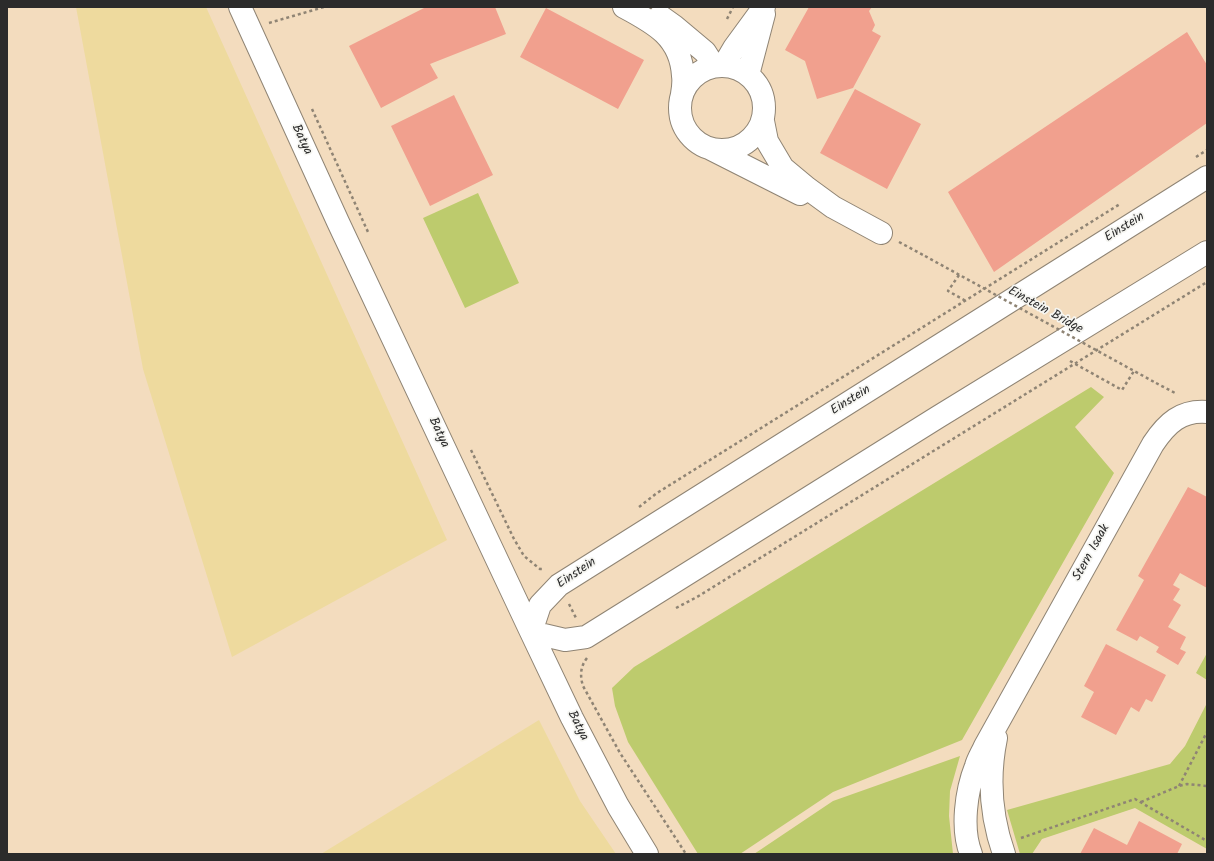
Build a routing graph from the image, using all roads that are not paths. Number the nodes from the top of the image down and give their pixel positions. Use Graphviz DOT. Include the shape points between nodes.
graph roads {
  1 [pos="240,7"];
  2 [pos="624,7"];
  3 [pos="643,7"];
  4 [pos="765,7"];
  5 [pos="719,66"];
  6 [pos="748,74"];
  7 [pos="682,94"];
  8 [pos="763,121"];
  9 [pos="705,146"];
  10 [pos="1207,177"];
  11 [pos="833,207"];
  12 [pos="882,233"];
  13 [pos="1207,252"];
  14 [pos="1207,412"];
  15 [pos="531,632"];
  16 [pos="999,722"];
  17 [pos="1002,850"];
  18 [pos="647,854"];
  19 [pos="971,854"];
  1 -- 15 [label="street, Batya"];
  2 -- 7 [label="street" via="660,28 674,46 680,59 683,76"];
  3 -- 5 [label="street" via="684,34"];
  4 -- 5 [label="street"];
  4 -- 6 [label="street"];
  5 -- 6 [label="street" via="733,67"];
  5 -- 7 [label="street" via="691,79"];
  6 -- 8 [label="street" via="761,91 765,111"];
  7 -- 9 [label="street" via="681,119 694,140"];
  8 -- 9 [label="street" via="757,132 739,146 728,150 716,150"];
  8 -- 11 [label="street" via="767,141 783,168"];
  9 -- 11 [label="street" via="806,197"];
  10 -- 15 [label="street, Einstein" via="559,585 540,604"];
  11 -- 12 [label="street"];
  13 -- 15 [label="street" via="586,637 565,640"];
  14 -- 16 [label="street, Stern Isaak" via="1196,411 1179,417 1169,423 1153,444"];
  15 -- 18 [label="street, Batya" via="572,718 618,806"];
  16 -- 17 [label="street, Stern Isaak" via="991,789"];
  16 -- 19 [label="street, Stern Isaak" via="984,746 970,785 966,813"];
}
